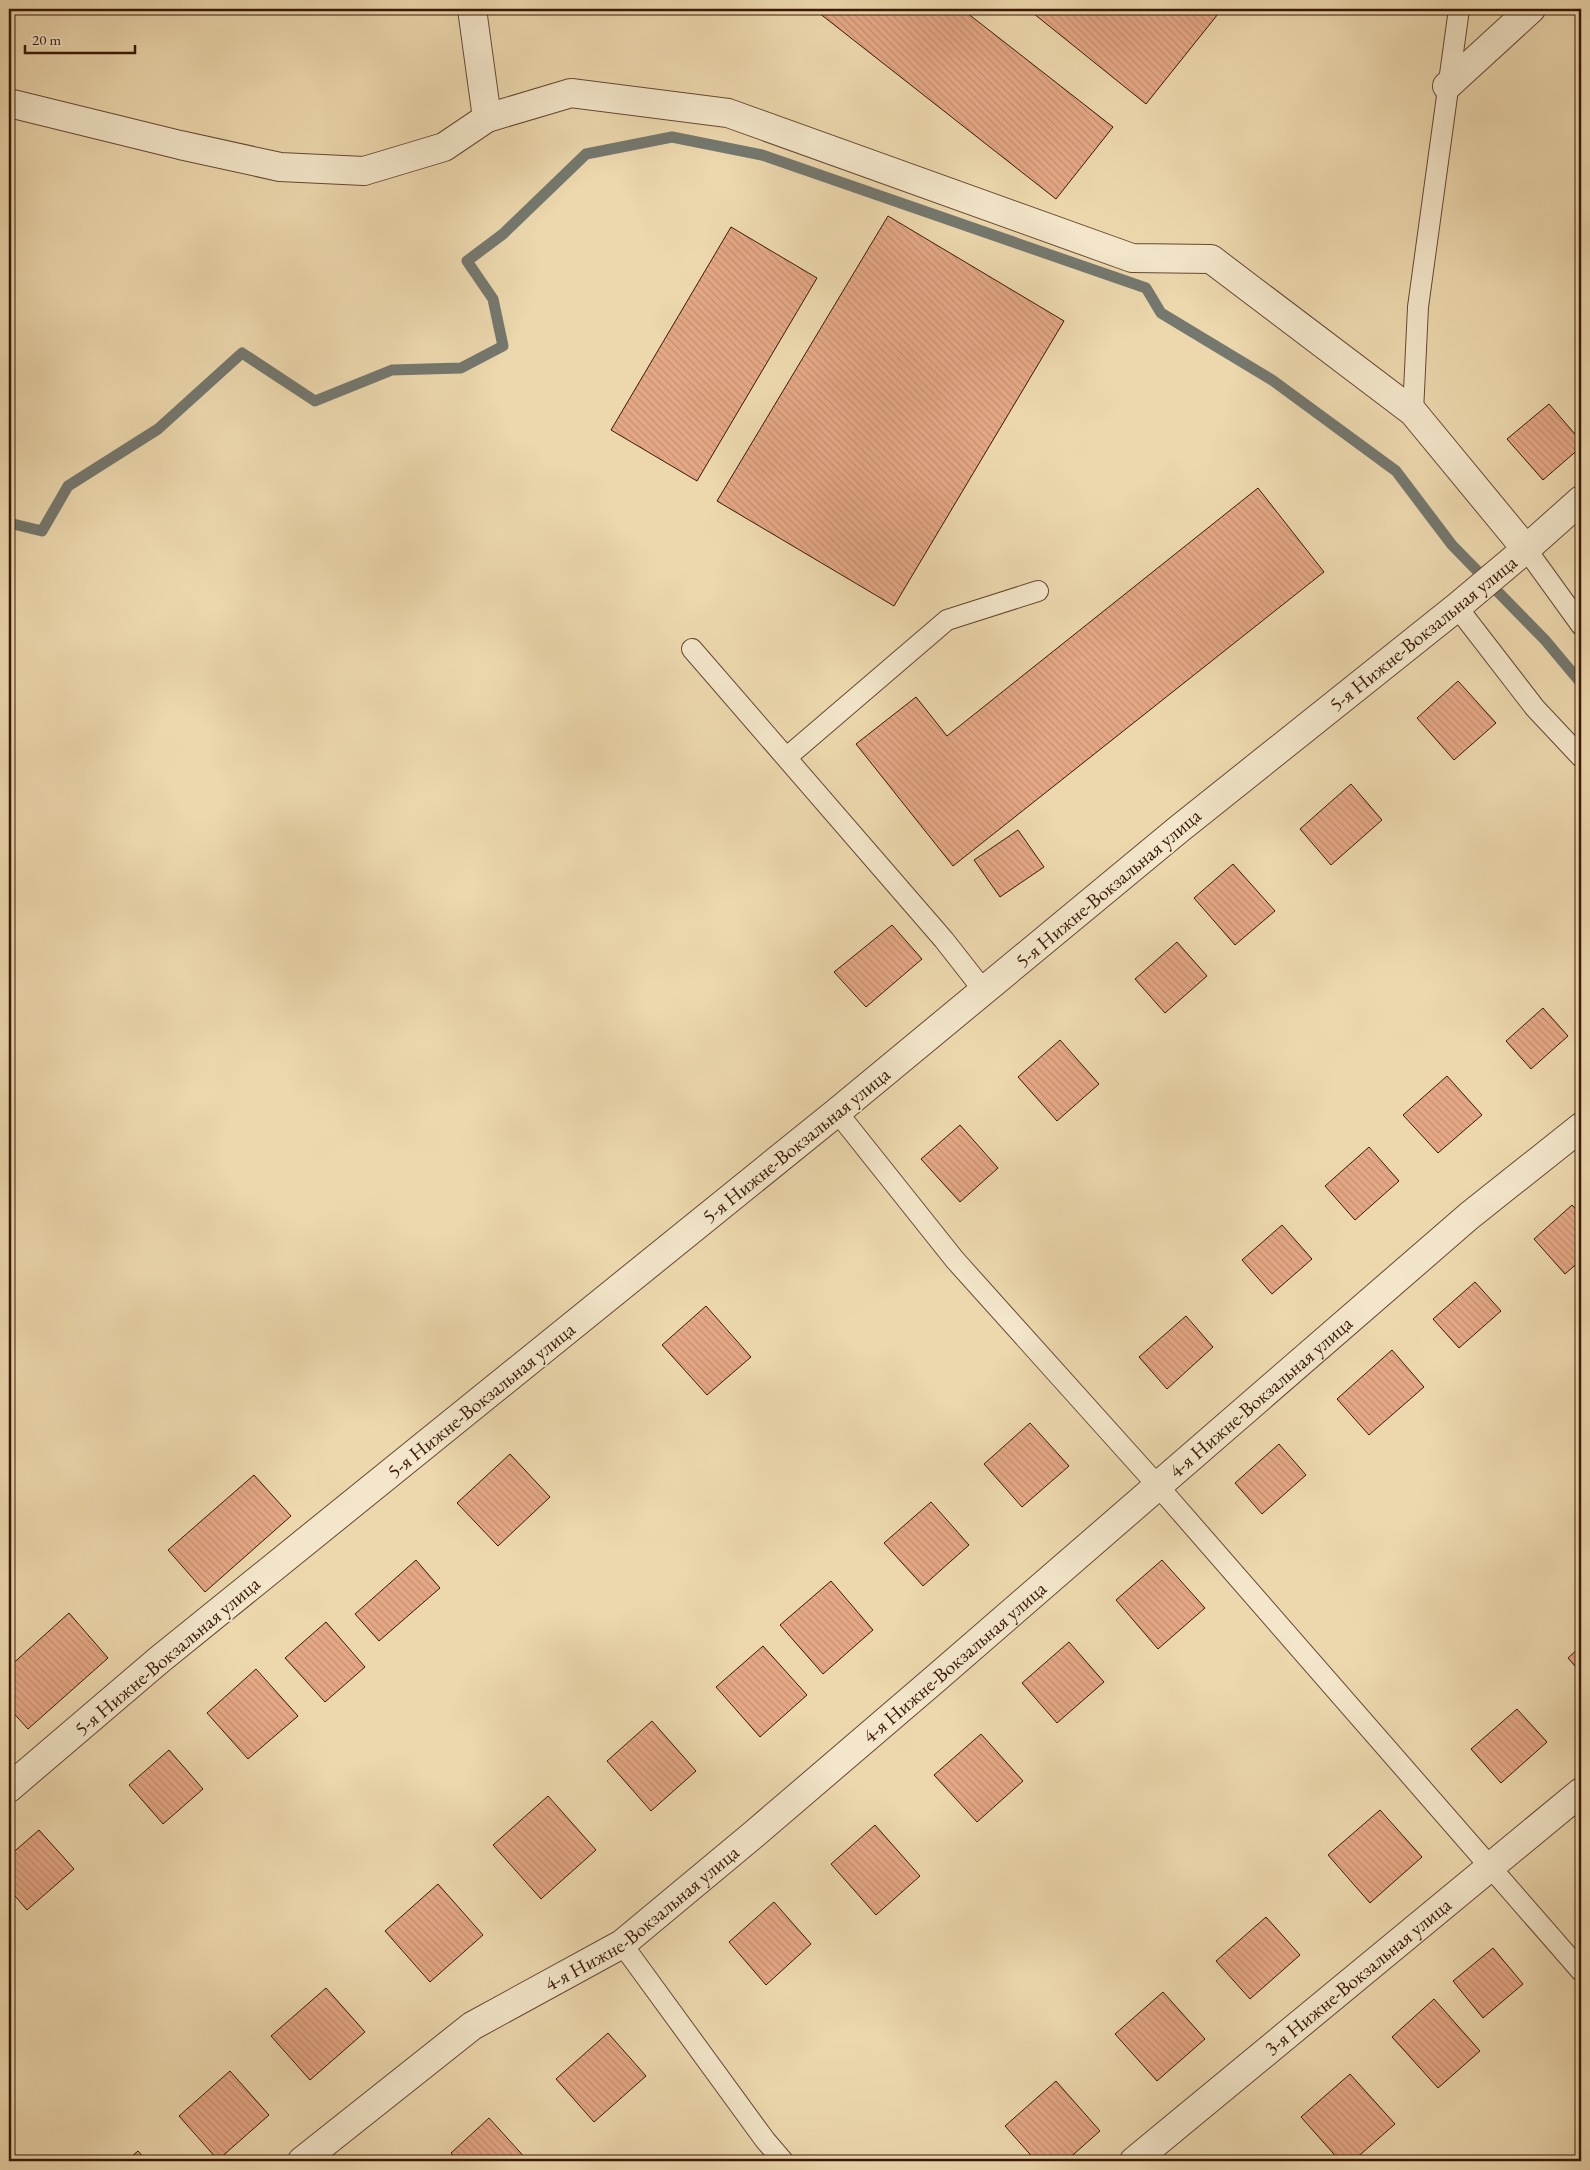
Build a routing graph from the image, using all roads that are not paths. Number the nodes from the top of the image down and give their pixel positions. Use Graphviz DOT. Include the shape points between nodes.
graph roads {
  1 [pos="472,9"];
  2 [pos="1459,9"];
  3 [pos="1531,9"];
  4 [pos="1448,86"];
  5 [pos="9,103"];
  6 [pos="487,118"];
  7 [pos="1412,412"];
  8 [pos="1581,500"];
  9 [pos="1526,549"];
  10 [pos="1038,590"];
  11 [pos="1457,607"];
  12 [pos="1581,625"];
  13 [pos="692,649"];
  14 [pos="1581,756"];
  15 [pos="787,758"];
  16 [pos="984,990"];
  17 [pos="837,1112"];
  18 [pos="1581,1127"];
  19 [pos="1158,1486"];
  20 [pos="9,1788"];
  21 [pos="1581,1792"];
  22 [pos="1490,1869"];
  23 [pos="622,1944"];
  24 [pos="1581,1971"];
  25 [pos="302,2161"];
  26 [pos="783,2161"];
  27 [pos="1134,2161"];
  1 -- 6 [label="street"];
  2 -- 4 [label="lane"];
  3 -- 4 [label="street"];
  4 -- 7 [label="lane" via="1418,307"];
  5 -- 6 [label="street" via="280,167 364,171 444,147"];
  6 -- 7 [label="street" via="571,94 728,112 1132,258 1211,259"];
  7 -- 9 [label="street"];
  8 -- 9 [label="street, 5-я Нижне-Вокзальная улица"];
  9 -- 11 [label="street, 5-я Нижне-Вокзальная улица"];
  9 -- 12 [label="lane"];
  10 -- 15 [label="lane" via="947,620"];
  11 -- 14 [label="lane" via="1535,708"];
  11 -- 16 [label="street, 5-я Нижне-Вокзальная улица"];
  13 -- 15 [label="lane"];
  15 -- 16 [label="lane"];
  16 -- 17 [label="street, 5-я Нижне-Вокзальная улица"];
  17 -- 19 [label="lane" via="955,1260"];
  17 -- 20 [label="street, 5-я Нижне-Вокзальная улица" via="166,1654"];
  18 -- 19 [label="street, 4-я Нижне-Вокзальная улица" via="1469,1216"];
  19 -- 22 [label="lane"];
  19 -- 23 [label="street, 4-я Нижне-Вокзальная улица"];
  21 -- 22 [label="street, 3-я Нижне-Вокзальная улица"];
  22 -- 24 [label="lane"];
  22 -- 27 [label="street, 3-я Нижне-Вокзальная улица"];
  23 -- 25 [label="street, 4-я Нижне-Вокзальная улица" via="472,2026"];
  23 -- 26 [label="lane"];
}
